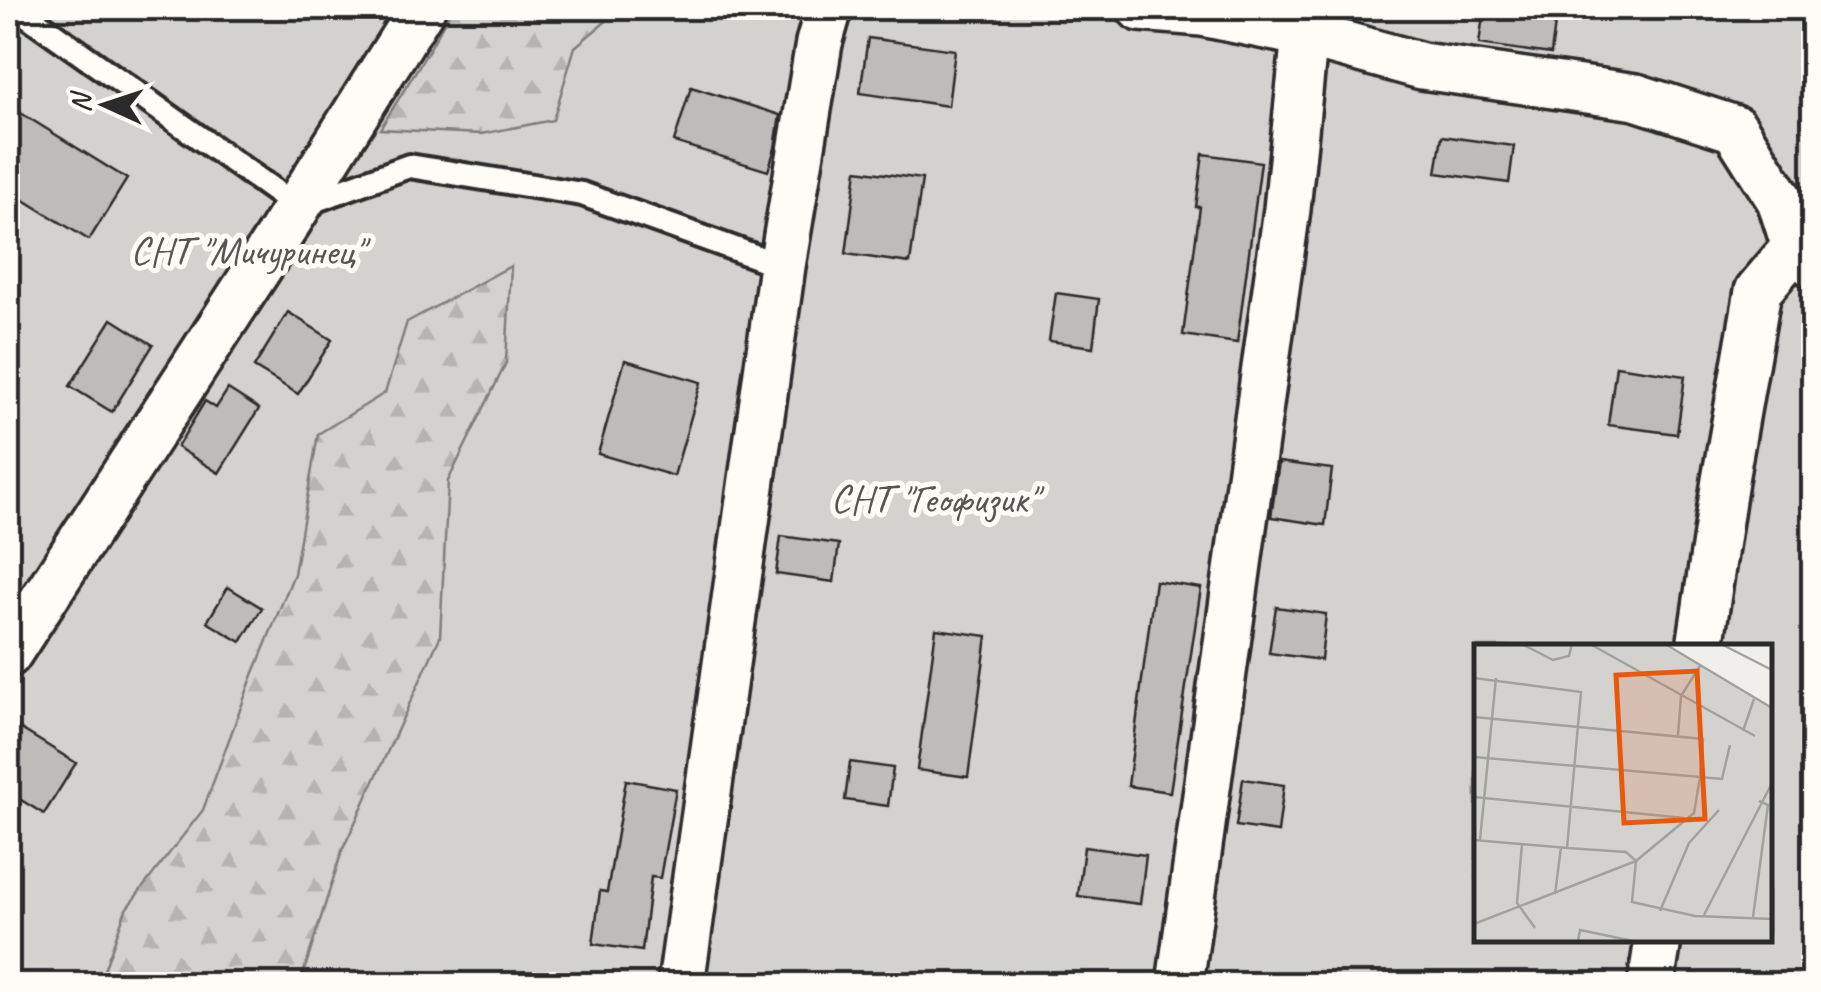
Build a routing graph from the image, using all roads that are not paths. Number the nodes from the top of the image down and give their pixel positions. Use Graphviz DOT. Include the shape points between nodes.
graph roads {
  1 [pos="17,8"];
  2 [pos="422,8"];
  3 [pos="829,8"];
  4 [pos="1140,8"];
  5 [pos="1307,21"];
  6 [pos="296,207"];
  7 [pos="1804,256"];
  8 [pos="782,266"];
  9 [pos="1700,644"];
  10 [pos="8,654"];
  11 [pos="1658,942"];
  12 [pos="681,984"];
  13 [pos="1180,984"];
  14 [pos="1651,984"];
  1 -- 6 [label="lane"];
  2 -- 6 [label="street"];
  3 -- 8 [label="street"];
  4 -- 5 [label="street"];
  5 -- 7 [label="street" via="1422,66 1636,97 1735,128 1780,200"];
  5 -- 13 [label="street" via="1288,209"];
  6 -- 8 [label="lane" via="409,166 582,194"];
  6 -- 10 [label="street"];
  7 -- 9 [label="street" via="1758,291"];
  8 -- 12 [label="street"];
  11 -- 14 [label="street"];
}
